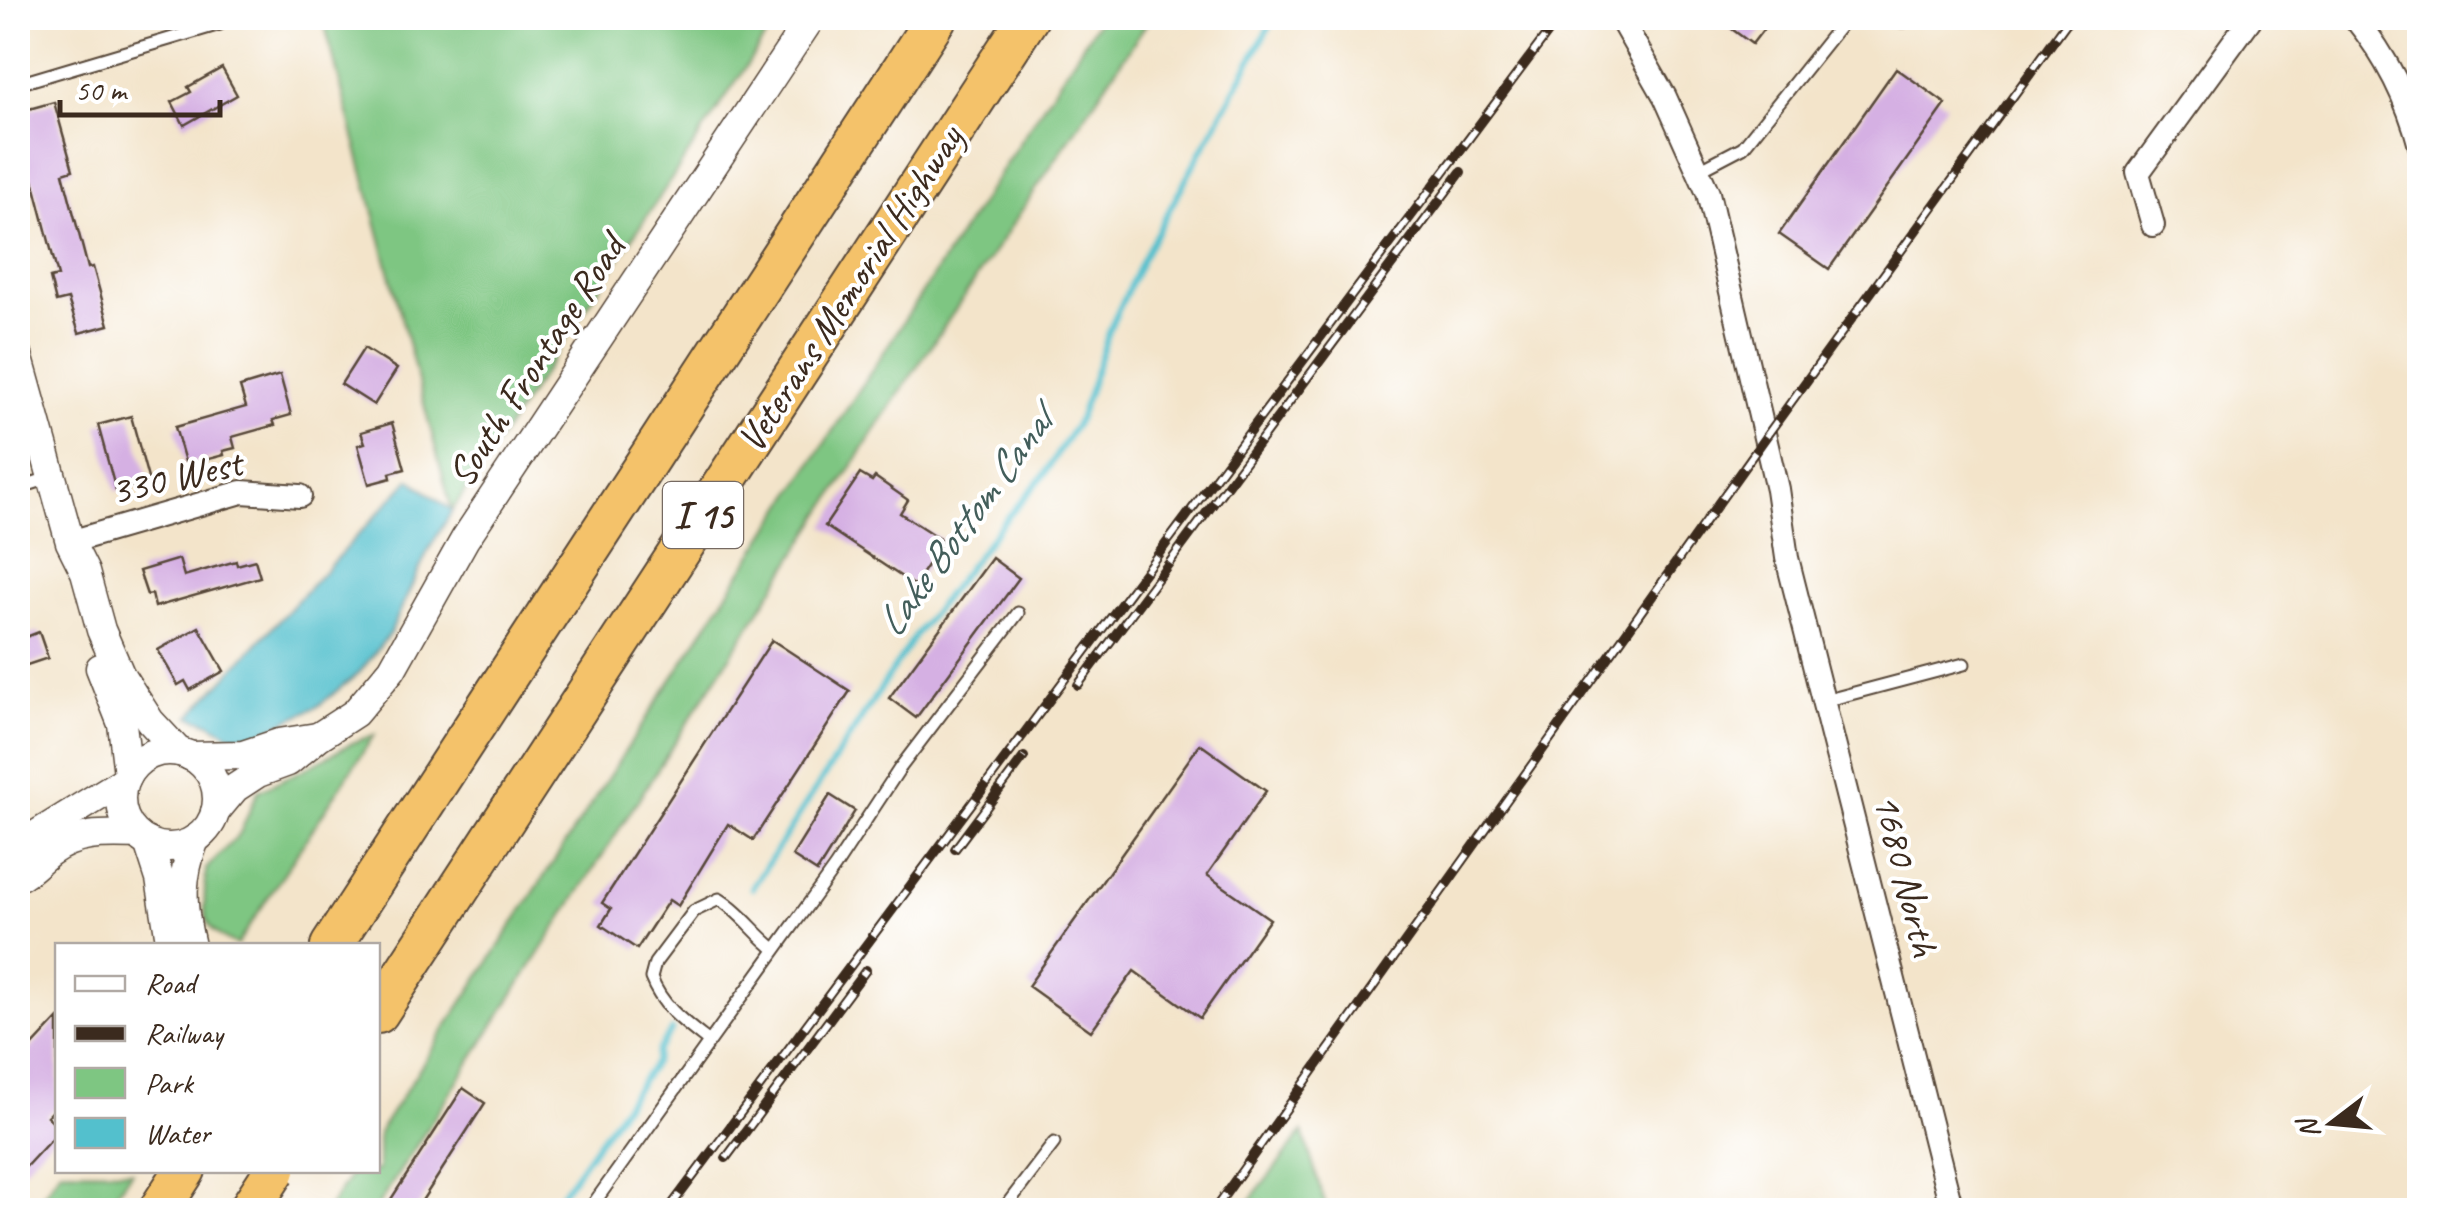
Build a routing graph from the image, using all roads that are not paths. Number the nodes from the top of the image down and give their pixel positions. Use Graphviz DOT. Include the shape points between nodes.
graph roads {
  1 [pos="811,18"];
  2 [pos="936,18"];
  3 [pos="1028,18"];
  4 [pos="1846,18"];
  5 [pos="1886,18"];
  6 [pos="1922,18"];
  7 [pos="2251,18"];
  8 [pos="2355,18"];
  9 [pos="1628,21"];
  10 [pos="220,24"];
  11 [pos="18,84"];
  12 [pos="2420,146"];
  13 [pos="1699,170"];
  14 [pos="2153,225"];
  15 [pos="18,355"];
  16 [pos="52,477"];
  17 [pos="18,488"];
  18 [pos="300,496"];
  19 [pos="70,542"];
  20 [pos="1018,613"];
  21 [pos="1964,664"];
  22 [pos="1824,701"];
  23 [pos="318,737"];
  24 [pos="184,754"];
  25 [pos="126,777"];
  26 [pos="215,812"];
  27 [pos="143,839"];
  28 [pos="196,839"];
  29 [pos="18,846"];
  30 [pos="18,877"];
  31 [pos="170,943"];
  32 [pos="190,943"];
  33 [pos="333,943"];
  34 [pos="774,949"];
  35 [pos="380,1010"];
  36 [pos="708,1042"];
  37 [pos="1054,1144"];
  38 [pos="247,1173"];
  39 [pos="273,1173"];
  40 [pos="253,1210"];
  41 [pos="589,1210"];
  42 [pos="1002,1210"];
  43 [pos="1952,1210"];
  1 -- 23 [label="street, South Frontage Road" via="466,539 392,669 355,713"];
  2 -- 33 [label="highway, Veterans Memorial Highway / I 15"];
  3 -- 35 [label="highway, Veterans Memorial Highway / I 15"];
  4 -- 13 [label="lane" via="1743,148"];
  5 -- 6 [label="lane"];
  7 -- 14 [label="street" via="2138,173"];
  8 -- 12 [label="street" via="2374,40 2412,114"];
  9 -- 13 [label="street, 1680 North"];
  10 -- 11 [label="lane"];
  13 -- 22 [label="street, 1680 North" via="1724,268 1728,338 1768,513 1787,558"];
  15 -- 16 [label="street"];
  16 -- 17 [label="lane"];
  16 -- 19 [label="street"];
  18 -- 19 [label="street, 330 West" via="242,492"];
  19 -- 24 [label="street" via="120,674 150,722"];
  19 -- 25 [label="street" via="67,578 122,724"];
  20 -- 34 [label="lane"];
  21 -- 22 [label="lane"];
  22 -- 43 [label="street, 1680 North"];
  23 -- 24 [label="street, South Frontage Road" via="243,755"];
  23 -- 26 [label="street, South Frontage Road" via="288,762 235,788"];
  24 -- 25 [label="street" via="150,755"];
  24 -- 26 [label="street" via="212,780"];
  25 -- 27 [label="street" via="122,810"];
  25 -- 29 [label="street"];
  26 -- 28 [label="street"];
  27 -- 28 [label="street" via="172,847"];
  27 -- 30 [label="street" via="105,834 71,840"];
  27 -- 31 [label="street" via="160,879"];
  28 -- 32 [label="street" via="182,886"];
  34 -- 36 [label="lane"];
  34 -- 36 [label="lane" via="719,900 694,911 655,962 651,978 661,999"];
  36 -- 41 [label="lane"];
  37 -- 42 [label="lane"];
  38 -- 40 [label="street"];
  39 -- 40 [label="highway, bridge"];
}
